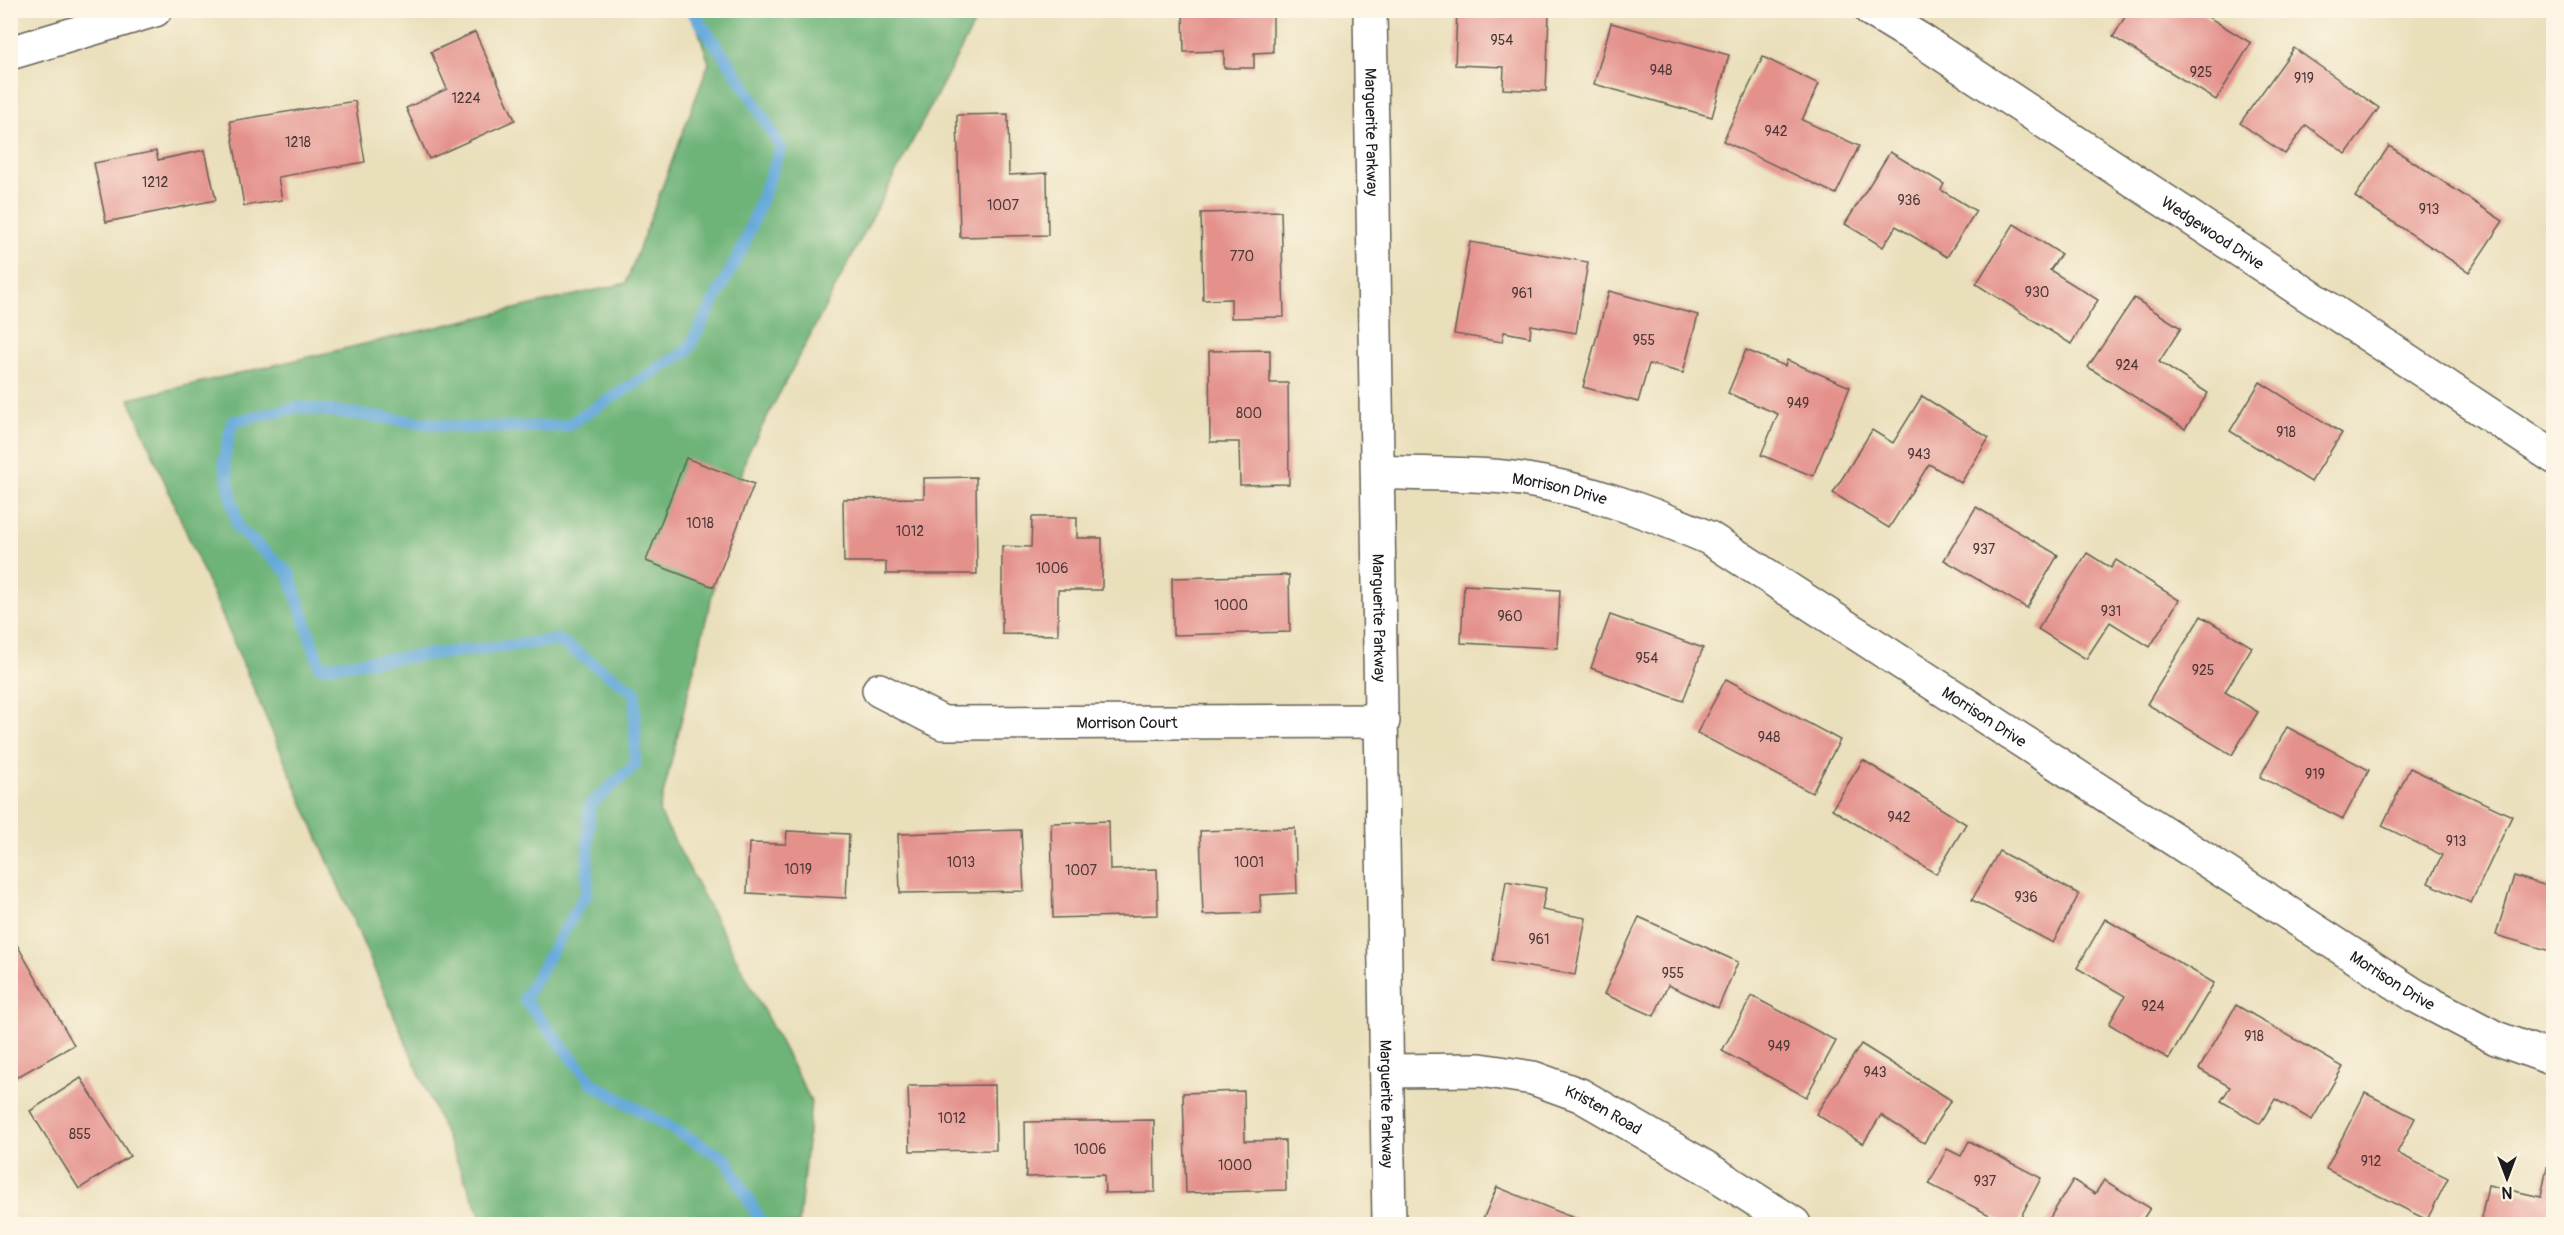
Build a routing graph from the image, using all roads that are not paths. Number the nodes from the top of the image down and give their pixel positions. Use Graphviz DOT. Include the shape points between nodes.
graph roads {
  1 [pos="155,10"];
  2 [pos="1370,10"];
  3 [pos="1871,10"];
  4 [pos="10,53"];
  5 [pos="2553,457"];
  6 [pos="1379,472"];
  7 [pos="879,690"];
  8 [pos="1383,721"];
  9 [pos="2553,1059"];
  10 [pos="1387,1071"];
  11 [pos="1389,1224"];
  12 [pos="1794,1224"];
  1 -- 4 [label="street"];
  2 -- 6 [label="street, Marguerite Parkway"];
  3 -- 5 [label="street, Wedgewood Drive"];
  6 -- 8 [label="street, Marguerite Parkway"];
  6 -- 9 [label="street, Morrison Drive" via="1518,478 1551,484 1631,505 1709,538 2416,996 2496,1038"];
  7 -- 8 [label="street, Morrison Court" via="943,723"];
  8 -- 10 [label="street, Marguerite Parkway"];
  10 -- 11 [label="street, Marguerite Parkway"];
  10 -- 12 [label="street, Kristen Road" via="1480,1070 1533,1078 1580,1095"];
}
